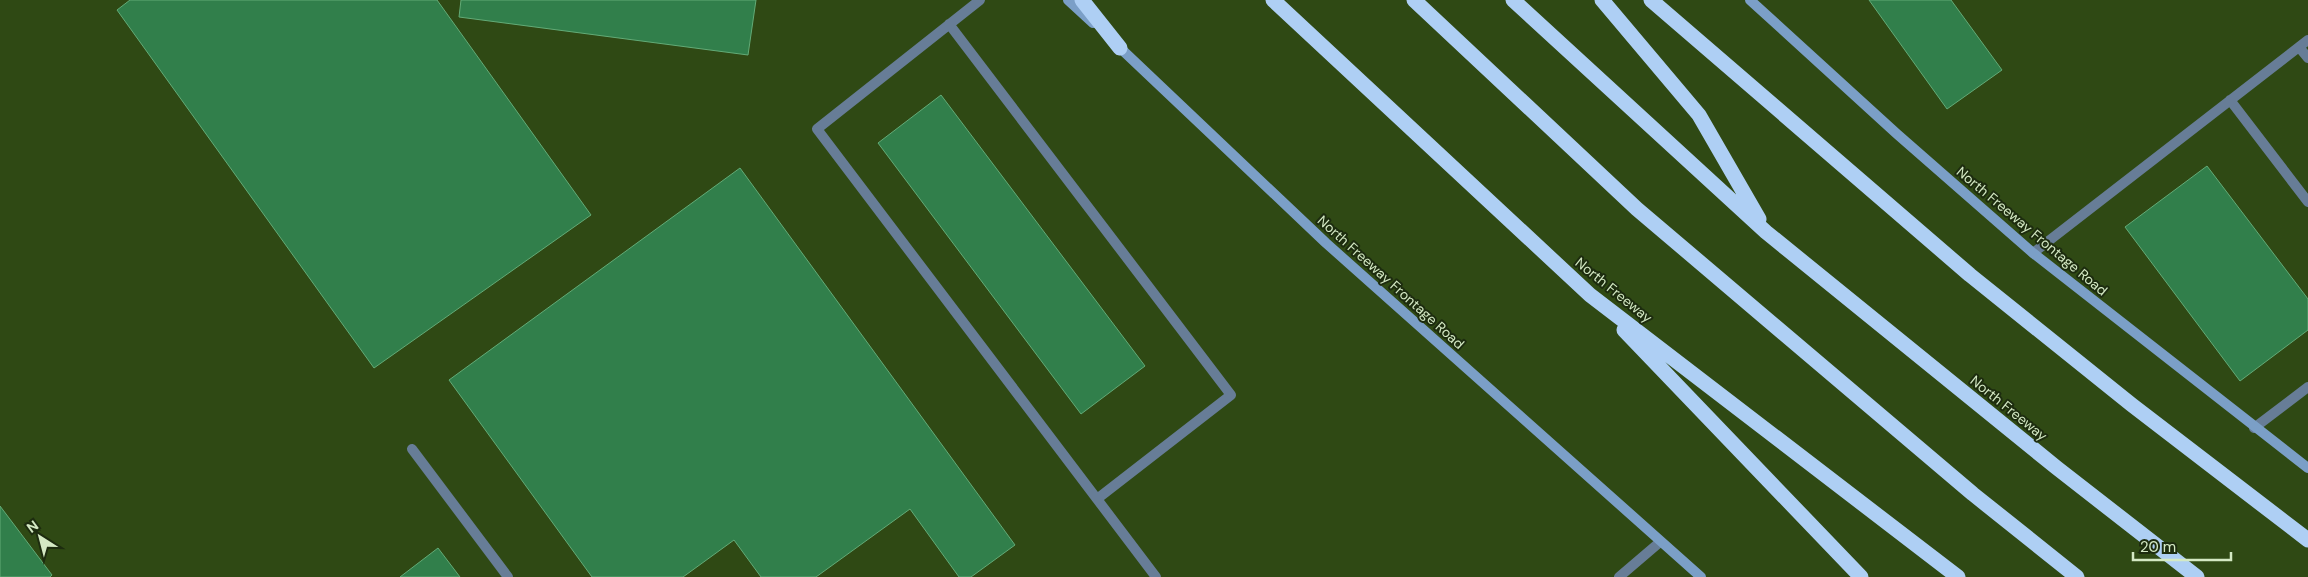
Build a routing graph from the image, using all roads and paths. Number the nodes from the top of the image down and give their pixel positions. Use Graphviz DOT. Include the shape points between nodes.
graph roads {
  1 [pos="980,0"];
  2 [pos="1068,0"];
  3 [pos="1082,0"];
  4 [pos="1273,0"];
  5 [pos="1414,0"];
  6 [pos="1512,0"];
  7 [pos="1602,0"];
  8 [pos="1651,0"];
  9 [pos="1750,0"];
  10 [pos="949,24"];
  11 [pos="2308,40"];
  12 [pos="2299,47"];
  13 [pos="1120,48"];
  14 [pos="2308,58"];
  15 [pos="2230,100"];
  16 [pos="2308,202"];
  17 [pos="1766,232"];
  18 [pos="2033,253"];
  19 [pos="1590,294"];
  20 [pos="2308,388"];
  21 [pos="2254,428"];
  22 [pos="412,449"];
  23 [pos="2308,468"];
  24 [pos="1097,499"];
  25 [pos="2308,540"];
  26 [pos="1660,542"];
  27 [pos="508,577"];
  28 [pos="1156,577"];
  29 [pos="1619,577"];
  30 [pos="1701,577"];
  31 [pos="1861,577"];
  32 [pos="1958,577"];
  33 [pos="2077,577"];
  34 [pos="2198,577"];
  1 -- 10 [label="street"];
  2 -- 13 [label="main road, North Freeway Frontage Road"];
  3 -- 13 [label="highway"];
  4 -- 19 [label="highway, North Freeway"];
  5 -- 33 [label="highway" via="1637,209 1973,494"];
  6 -- 17 [label="highway, North Freeway"];
  7 -- 17 [label="highway" via="1699,115"];
  8 -- 25 [label="highway" via="1970,275"];
  9 -- 18 [label="main road, North Freeway Frontage Road"];
  10 -- 24 [label="street" via="817,129"];
  10 -- 24 [label="street" via="1231,395"];
  11 -- 12 [label="street"];
  12 -- 14 [label="street"];
  12 -- 15 [label="street"];
  13 -- 26 [label="main road, North Freeway Frontage Road" via="1326,243"];
  15 -- 16 [label="street"];
  15 -- 18 [label="street"];
  17 -- 34 [label="highway, North Freeway" via="2057,468"];
  18 -- 21 [label="main road, North Freeway Frontage Road"];
  19 -- 31 [label="highway"];
  19 -- 32 [label="highway, North Freeway"];
  20 -- 21 [label="street"];
  21 -- 23 [label="main road, North Freeway Frontage Road"];
  22 -- 27 [label="street"];
  24 -- 28 [label="street"];
  26 -- 29 [label="street"];
  26 -- 30 [label="main road, North Freeway Frontage Road"];
}
